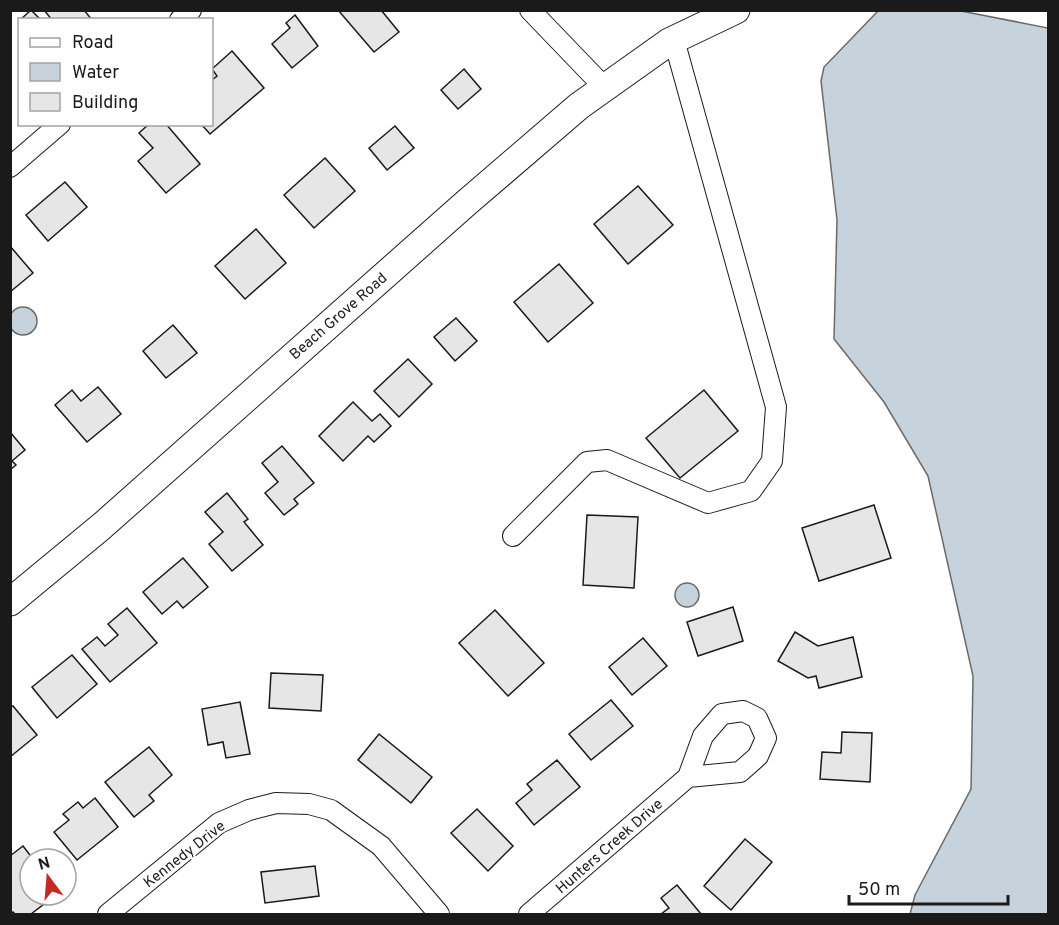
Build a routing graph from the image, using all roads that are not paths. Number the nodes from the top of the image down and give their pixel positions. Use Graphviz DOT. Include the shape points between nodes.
graph roads {
  1 [pos="530,10"];
  2 [pos="736,10"];
  3 [pos="674,40"];
  4 [pos="605,88"];
  5 [pos="58,126"];
  6 [pos="10,167"];
  7 [pos="513,536"];
  8 [pos="10,602"];
  9 [pos="688,777"];
  10 [pos="108,915"];
  11 [pos="439,915"];
  12 [pos="529,915"];
  1 -- 4 [label="street"];
  2 -- 3 [label="street, Beach Grove Road"];
  3 -- 4 [label="street, Beach Grove Road"];
  3 -- 7 [label="street" via="777,407 772,461 751,490 708,503 607,460 587,462"];
  4 -- 8 [label="street, Beach Grove Road" via="465,204 102,526"];
  5 -- 6 [label="street"];
  9 -- 12 [label="street, Hunters Creek Drive"];
  10 -- 11 [label="street, Kennedy Drive" via="219,823 276,803 309,804 331,810 381,846"];
}
